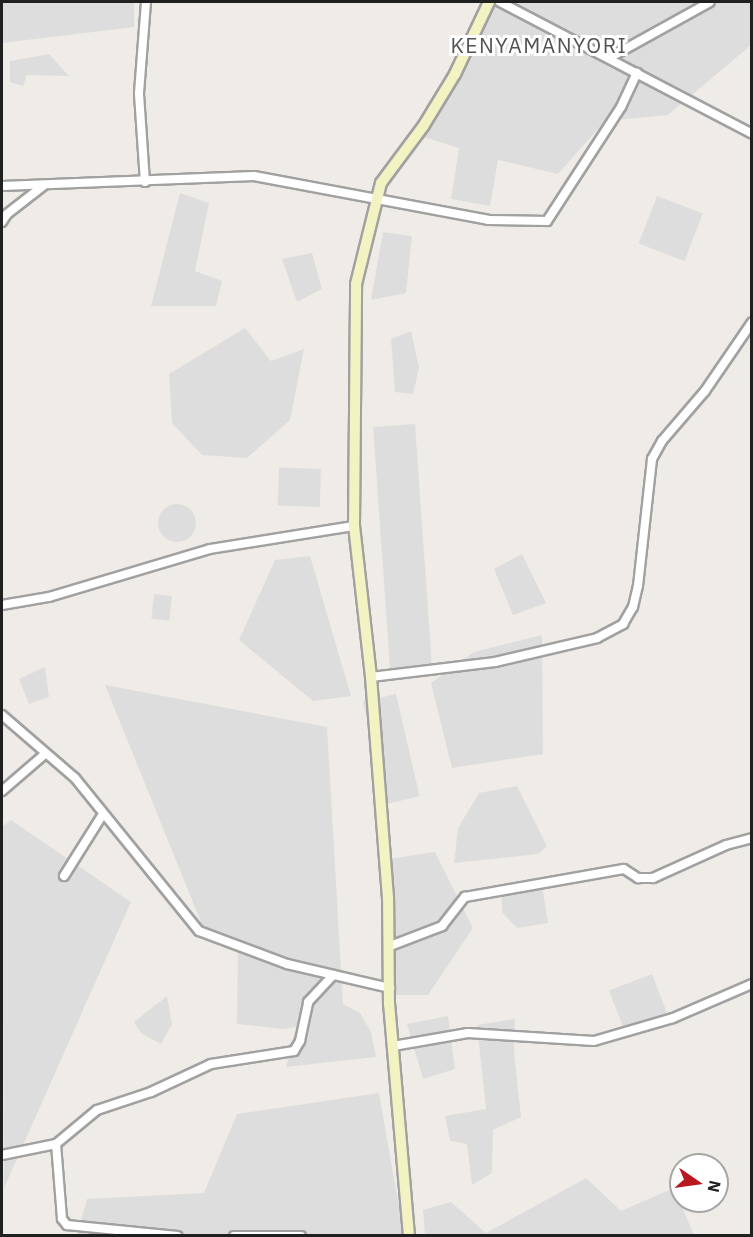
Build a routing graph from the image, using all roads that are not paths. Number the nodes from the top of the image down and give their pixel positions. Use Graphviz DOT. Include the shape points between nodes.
graph roads {
  1 [pos="146,2"];
  2 [pos="489,2"];
  3 [pos="500,2"];
  4 [pos="710,2"];
  5 [pos="609,58"];
  6 [pos="637,72"];
  7 [pos="752,134"];
  8 [pos="145,182"];
  9 [pos="2,186"];
  10 [pos="43,186"];
  11 [pos="375,197"];
  12 [pos="2,222"];
  13 [pos="752,322"];
  14 [pos="354,526"];
  15 [pos="2,605"];
  16 [pos="370,677"];
  17 [pos="2,716"];
  18 [pos="45,753"];
  19 [pos="2,791"];
  20 [pos="103,814"];
  21 [pos="752,838"];
  22 [pos="64,876"];
  23 [pos="390,945"];
  24 [pos="333,975"];
  25 [pos="752,984"];
  26 [pos="390,988"];
  27 [pos="393,1046"];
  28 [pos="56,1144"];
  29 [pos="2,1155"];
  30 [pos="177,1236"];
  31 [pos="234,1236"];
  32 [pos="301,1236"];
  33 [pos="409,1236"];
  1 -- 8 [label="street" via="139,93"];
  2 -- 11 [label="street" via="455,74"];
  3 -- 5 [label="street"];
  4 -- 5 [label="street"];
  5 -- 6 [label="street"];
  6 -- 7 [label="street"];
  6 -- 11 [label="street" via="621,107 547,221 488,220"];
  8 -- 10 [label="street"];
  8 -- 11 [label="street" via="254,176"];
  9 -- 10 [label="street"];
  10 -- 12 [label="street" via="7,213"];
  11 -- 14 [label="street" via="356,284"];
  13 -- 16 [label="street" via="705,392 662,441 652,459 638,586 633,607 623,624 597,638 495,662"];
  14 -- 15 [label="street" via="210,549 49,597"];
  14 -- 16 [label="street"];
  16 -- 23 [label="street"];
  17 -- 18 [label="street"];
  18 -- 19 [label="street"];
  18 -- 20 [label="street" via="75,778"];
  20 -- 22 [label="street"];
  20 -- 24 [label="street" via="199,931 287,964"];
  21 -- 23 [label="street" via="726,845 653,878 638,878 624,869 465,897 442,926"];
  23 -- 26 [label="street"];
  24 -- 26 [label="street"];
  24 -- 28 [label="street" via="308,1002 300,1041 294,1051 197,1069 151,1092 97,1110"];
  25 -- 27 [label="street" via="673,1018 594,1041 468,1033"];
  26 -- 27 [label="street"];
  27 -- 33 [label="street"];
  28 -- 29 [label="street"];
  28 -- 30 [label="street" via="62,1220 67,1225"];
  31 -- 32 [label="street"];
}
